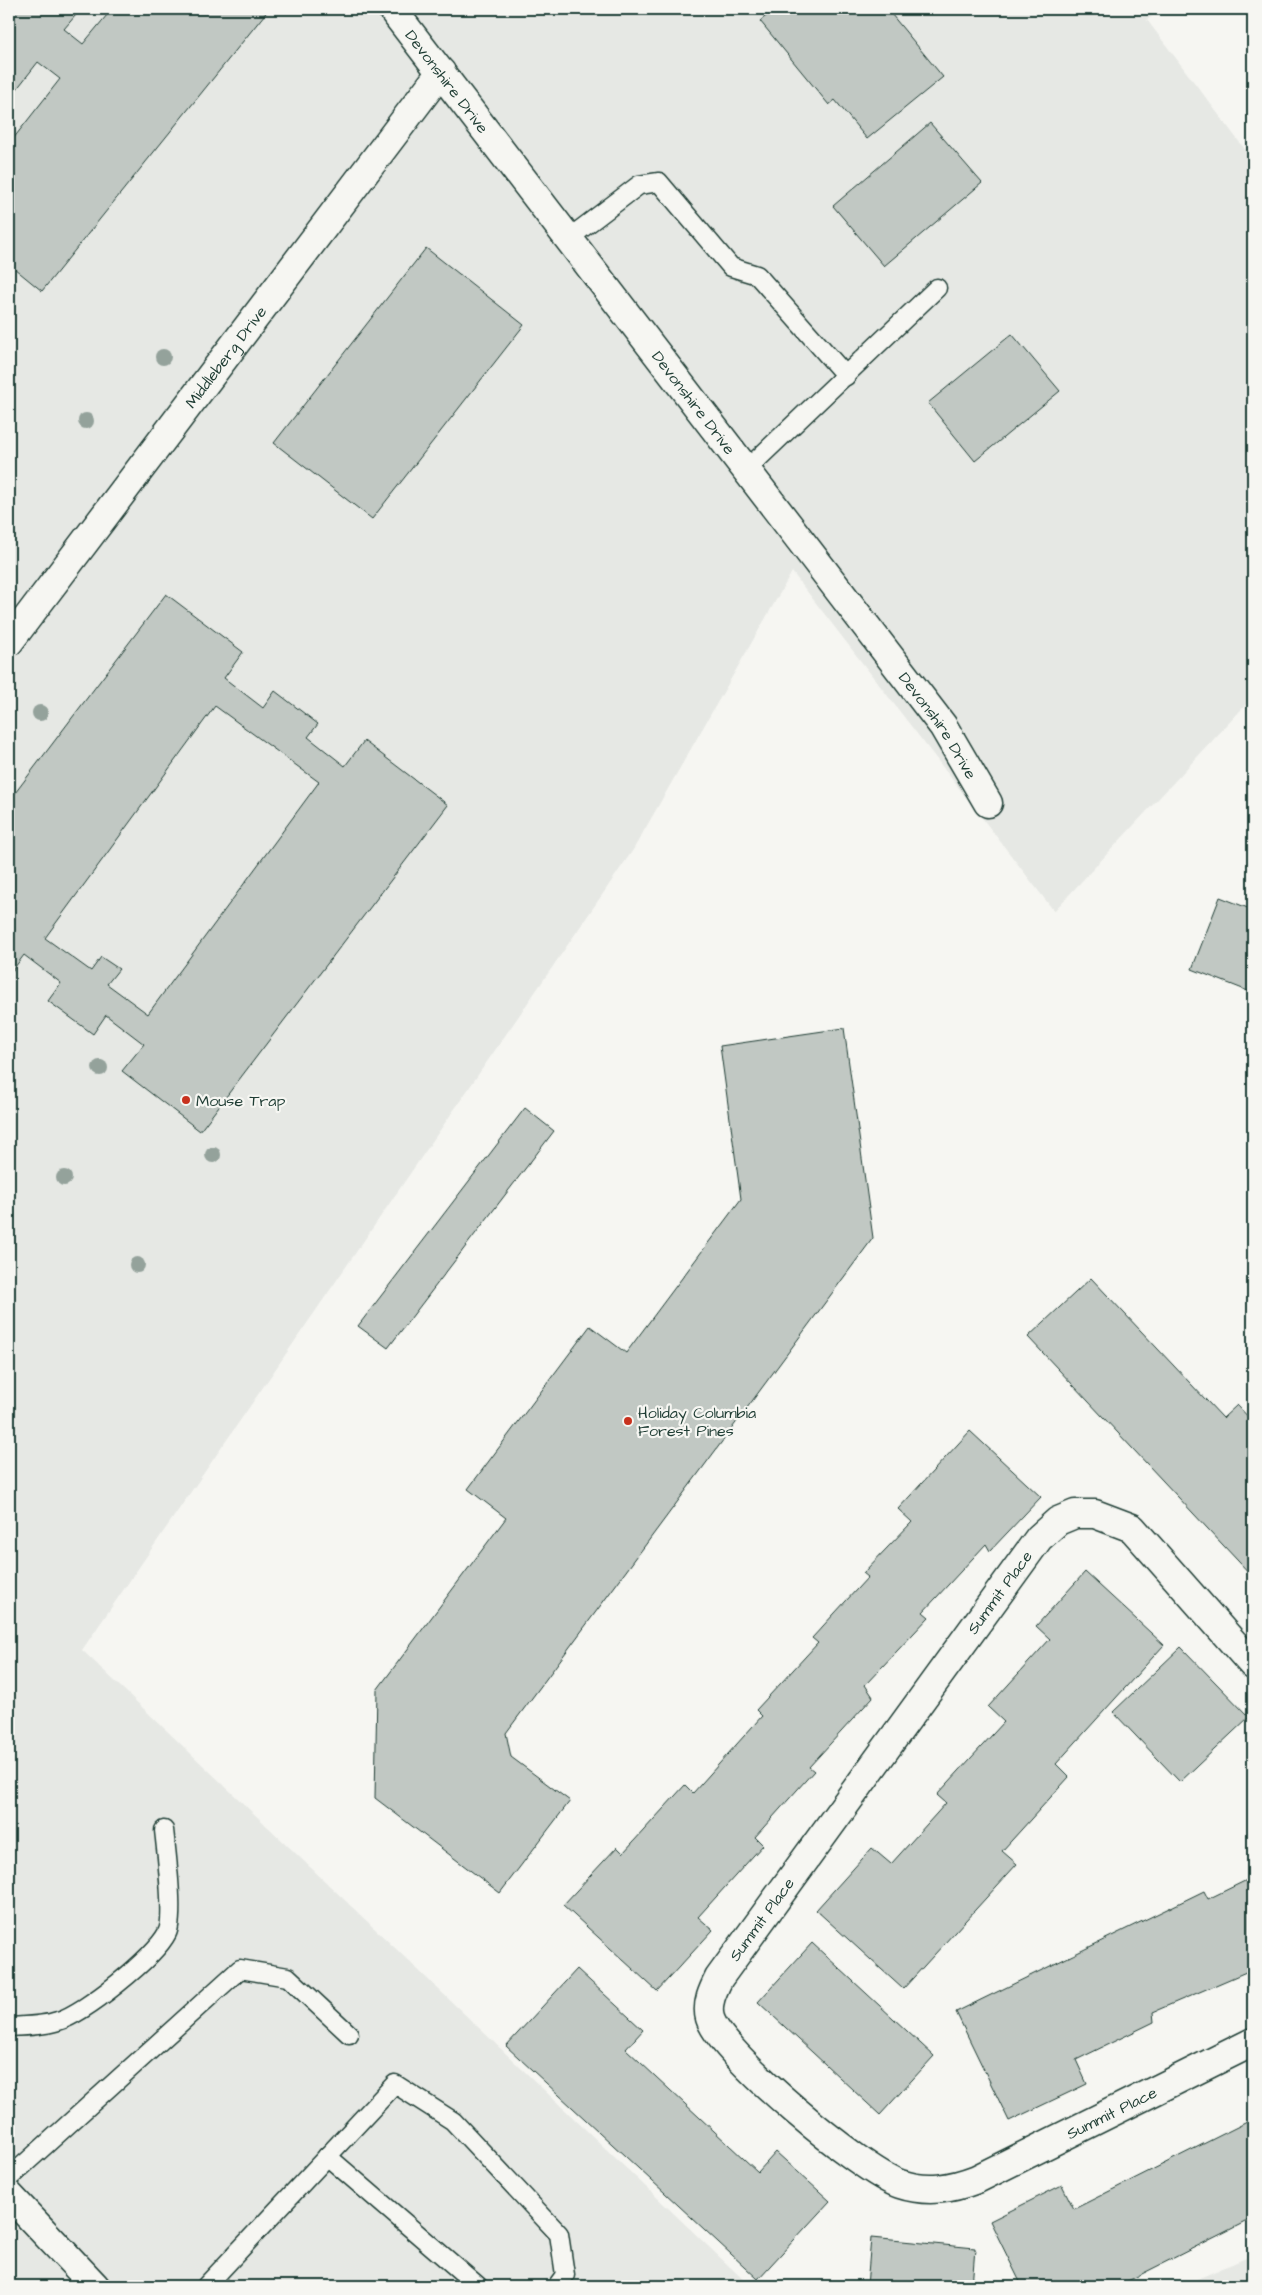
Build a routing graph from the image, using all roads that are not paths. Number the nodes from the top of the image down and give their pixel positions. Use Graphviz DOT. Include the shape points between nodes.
graph roads {
  1 [pos="392,9"];
  2 [pos="441,72"];
  3 [pos="568,238"];
  4 [pos="937,288"];
  5 [pos="846,376"];
  6 [pos="746,470"];
  7 [pos="9,642"];
  8 [pos="988,803"];
  9 [pos="1253,1665"];
  10 [pos="164,1830"];
  11 [pos="9,2026"];
  12 [pos="349,2034"];
  13 [pos="1253,2042"];
  14 [pos="327,2156"];
  15 [pos="9,2178"];
  16 [pos="9,2195"];
  17 [pos="95,2286"];
  18 [pos="206,2286"];
  19 [pos="478,2286"];
  20 [pos="557,2286"];
  1 -- 2 [label="street, Devonshire Drive"];
  2 -- 3 [label="street, Devonshire Drive"];
  2 -- 7 [label="street, Middleberg Drive"];
  3 -- 5 [label="lane" via="639,185 659,182 731,267 757,275"];
  3 -- 6 [label="street, Devonshire Drive"];
  4 -- 5 [label="lane"];
  5 -- 6 [label="lane"];
  6 -- 8 [label="street, Devonshire Drive" via="943,726"];
  9 -- 13 [label="street, Summit Place" via="1132,1528 1094,1514 1075,1514 1058,1521 1032,1547 724,1970 712,1990 709,2016 719,2036 778,2095 840,2148 899,2184 928,2190 954,2188 977,2179"];
  10 -- 11 [label="lane" via="170,1892 168,1932 149,1955 95,2001 58,2021"];
  12 -- 15 [label="lane" via="288,1977 240,1970"];
  14 -- 18 [label="lane"];
  14 -- 19 [label="lane"];
  14 -- 20 [label="lane" via="395,2084 453,2121 558,2234 565,2275"];
  16 -- 17 [label="street"];
}
